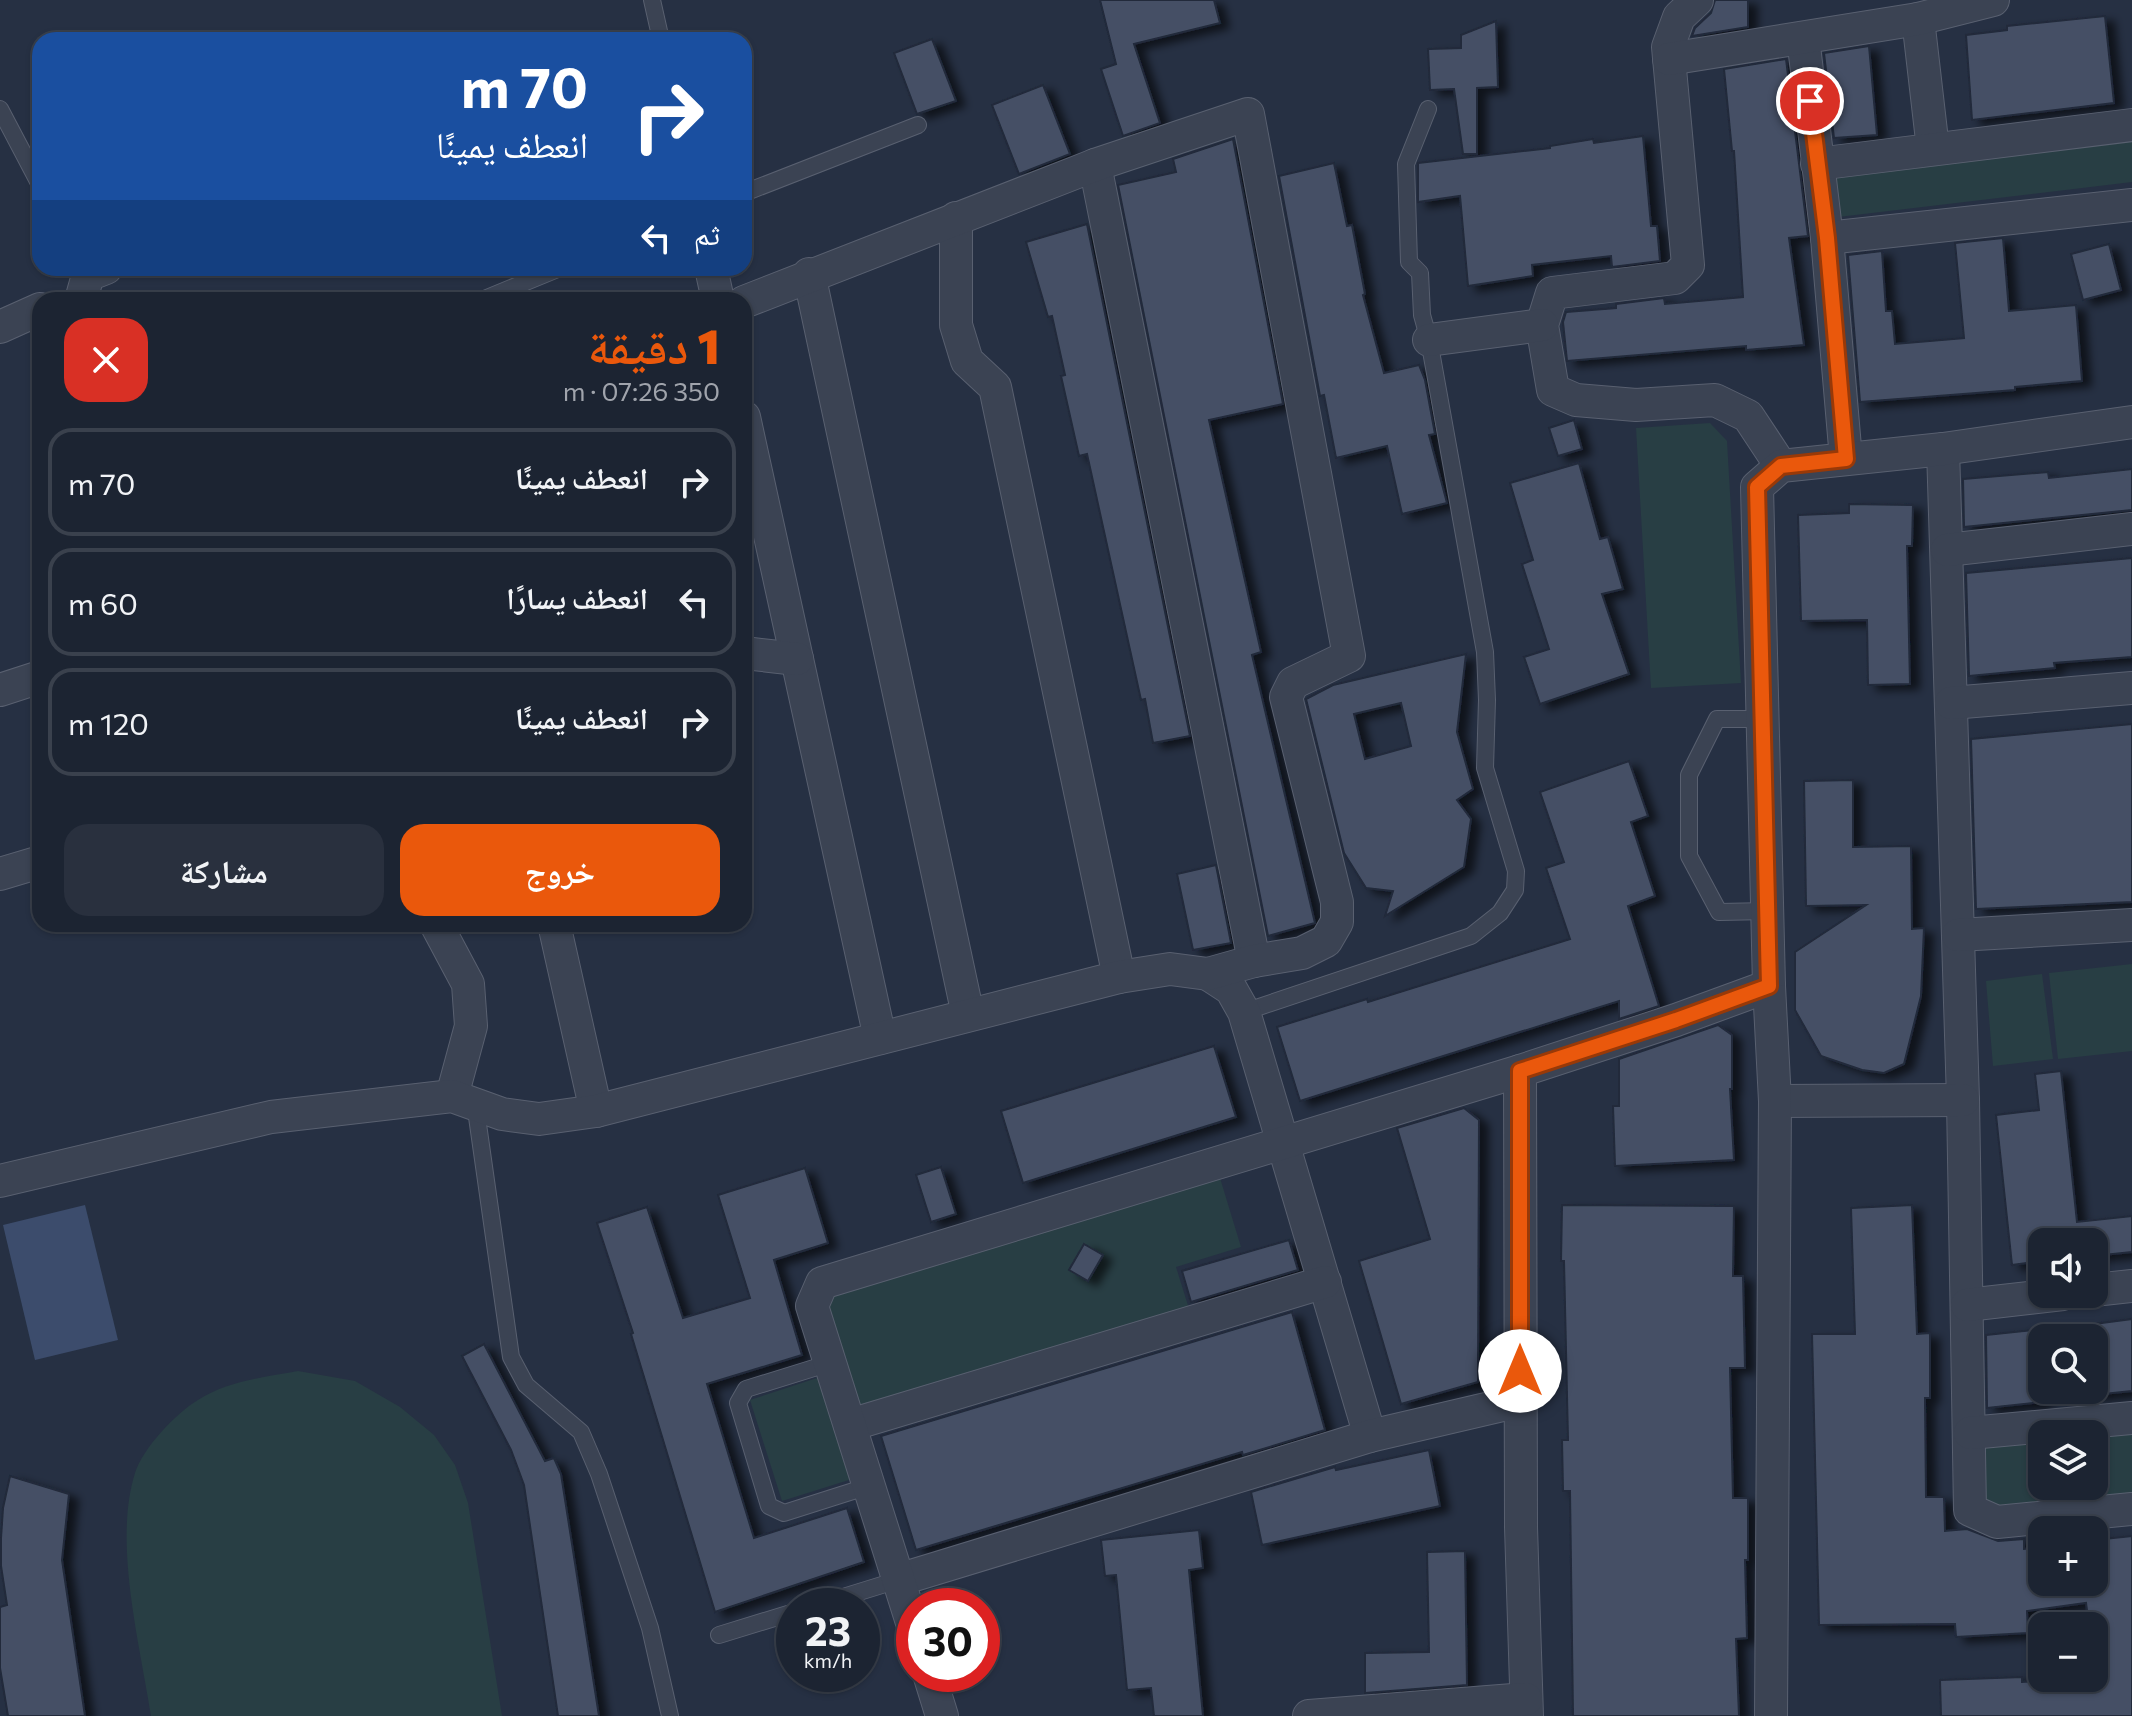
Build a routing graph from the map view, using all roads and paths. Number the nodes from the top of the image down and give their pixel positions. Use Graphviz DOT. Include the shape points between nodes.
graph roads {
  1 [pos="652,0"];
  2 [pos="1697,0"];
  3 [pos="1993,0"];
  4 [pos="1918,19"];
  5 [pos="659,32"];
  6 [pos="1803,38"];
  7 [pos="1669,59"];
  8 [pos="0,109"];
  9 [pos="1428,109"];
  10 [pos="918,125"];
  11 [pos="2132,125"];
  12 [pos="1933,149"];
  13 [pos="1817,164"];
  14 [pos="1095,165"];
  15 [pos="32,170"];
  16 [pos="752,190"];
  17 [pos="2132,205"];
  18 [pos="956,218"];
  19 [pos="1827,238"];
  20 [pos="809,274"];
  21 [pos="540,276"];
  22 [pos="502,292"];
  23 [pos="752,299"];
  24 [pos="32,313"];
  25 [pos="1542,325"];
  26 [pos="0,327"];
  27 [pos="1429,340"];
  28 [pos="2132,422"];
  29 [pos="1943,449"];
  30 [pos="752,454"];
  31 [pos="1846,459"];
  32 [pos="1781,466"];
  33 [pos="2132,529"];
  34 [pos="1947,550"];
  35 [pos="752,654"];
  36 [pos="797,659"];
  37 [pos="32,680"];
  38 [pos="2132,688"];
  39 [pos="0,690"];
  40 [pos="1951,703"];
  41 [pos="1763,719"];
  42 [pos="32,864"];
  43 [pos="0,874"];
  44 [pos="1768,911"];
  45 [pos="2132,925"];
  46 [pos="440,932"];
  47 [pos="556,932"];
  48 [pos="1958,935"];
  49 [pos="1254,961"];
  50 [pos="1208,974"];
  51 [pos="1119,977"];
  52 [pos="1769,986"];
  53 [pos="1244,1012"];
  54 [pos="968,1015"];
  55 [pos="880,1038"];
  56 [pos="1520,1071"];
  57 [pos="463,1099"];
  58 [pos="1963,1100"];
  59 [pos="1775,1101"];
  60 [pos="596,1111"];
  61 [pos="1283,1142"];
  62 [pos="0,1181"];
  63 [pos="1325,1282"];
  64 [pos="2132,1286"];
  65 [pos="2108,1289"];
  66 [pos="2028,1298"];
  67 [pos="1967,1305"];
  68 [pos="830,1363"];
  69 [pos="1520,1401"];
  70 [pos="2132,1418"];
  71 [pos="850,1425"];
  72 [pos="1970,1433"];
  73 [pos="1370,1436"];
  74 [pos="869,1486"];
  75 [pos="2132,1509"];
  76 [pos="898,1580"];
  77 [pos="872,1588"];
  78 [pos="901,1588"];
  79 [pos="776,1618"];
  80 [pos="719,1635"];
  81 [pos="935,1692"];
  82 [pos="1527,1707"];
  83 [pos="670,1716"];
  84 [pos="942,1716"];
  85 [pos="1309,1716"];
  86 [pos="1771,1716"];
  1 -- 5 [label="lane"];
  2 -- 7 [label="street" via="1679,17"];
  3 -- 4 [label="street"];
  4 -- 6 [label="street"];
  4 -- 12 [label="street"];
  6 -- 7 [label="street"];
  6 -- 13 [label="street"];
  7 -- 25 [label="street" via="1688,265 1675,278 1552,293"];
  8 -- 15 [label="lane"];
  9 -- 27 [label="lane" via="1406,164 1409,262 1420,273"];
  10 -- 16 [label="lane"];
  11 -- 12 [label="street"];
  12 -- 13 [label="street"];
  13 -- 19 [label="street"];
  14 -- 18 [label="street"];
  14 -- 49 [label="street"];
  14 -- 49 [label="street" via="1248,114 1349,656 1293,683 1286,697 1337,902 1337,922 1326,941 1302,953"];
  17 -- 19 [label="street"];
  18 -- 20 [label="street"];
  18 -- 51 [label="street" via="956,325 967,361 995,387"];
  19 -- 31 [label="street"];
  20 -- 23 [label="street"];
  20 -- 54 [label="street"];
  21 -- 22 [label="lane"];
  24 -- 26 [label="street"];
  25 -- 27 [label="street"];
  25 -- 32 [label="street" via="1553,390 1576,400 1636,405 1715,400 1748,416"];
  27 -- 53 [label="lane" via="1485,652 1485,768 1516,871 1515,890 1500,913 1471,936"];
  28 -- 29 [label="street"];
  29 -- 31 [label="street"];
  29 -- 34 [label="street"];
  30 -- 36 [label="street"];
  31 -- 32 [label="street"];
  32 -- 41 [label="street" via="1757,487"];
  33 -- 34 [label="street"];
  34 -- 40 [label="street"];
  35 -- 36 [label="street"];
  36 -- 55 [label="street"];
  37 -- 39 [label="street"];
  38 -- 40 [label="street"];
  40 -- 48 [label="street"];
  41 -- 44 [label="street"];
  41 -- 44 [label="lane" via="1717,719 1689,775 1689,856 1719,912"];
  42 -- 43 [label="street"];
  44 -- 52 [label="street"];
  45 -- 48 [label="street"];
  46 -- 57 [label="street" via="468,984 471,1026"];
  47 -- 60 [label="street"];
  48 -- 58 [label="street"];
  49 -- 50 [label="street"];
  50 -- 51 [label="street" via="1170,969"];
  50 -- 53 [label="street" via="1231,989"];
  51 -- 54 [label="street"];
  52 -- 56 [label="street"];
  52 -- 59 [label="street"];
  53 -- 61 [label="street"];
  54 -- 55 [label="street"];
  55 -- 60 [label="street"];
  56 -- 61 [label="street"];
  56 -- 69 [label="street"];
  57 -- 60 [label="street" via="502,1114 539,1119"];
  57 -- 62 [label="street" via="271,1117"];
  57 -- 83 [label="lane" via="511,1357 526,1385 581,1432 650,1628"];
  58 -- 59 [label="street"];
  58 -- 67 [label="street"];
  59 -- 86 [label="street"];
  61 -- 63 [label="street"];
  61 -- 68 [label="street" via="822,1283 812,1306"];
  63 -- 71 [label="street"];
  63 -- 73 [label="street"];
  64 -- 65 [label="street"];
  66 -- 67 [label="street"];
  67 -- 72 [label="street"];
  68 -- 71 [label="street"];
  68 -- 74 [label="lane" via="746,1389 738,1403 764,1491 769,1506 784,1513"];
  69 -- 73 [label="street"];
  69 -- 82 [label="street"];
  70 -- 72 [label="street"];
  71 -- 74 [label="street"];
  72 -- 75 [label="street" via="1970,1510 1997,1522"];
  73 -- 76 [label="street"];
  74 -- 76 [label="street"];
  76 -- 77 [label="lane"];
  76 -- 78 [label="street"];
  79 -- 80 [label="lane"];
  81 -- 84 [label="street"];
  82 -- 85 [label="street"];
}
